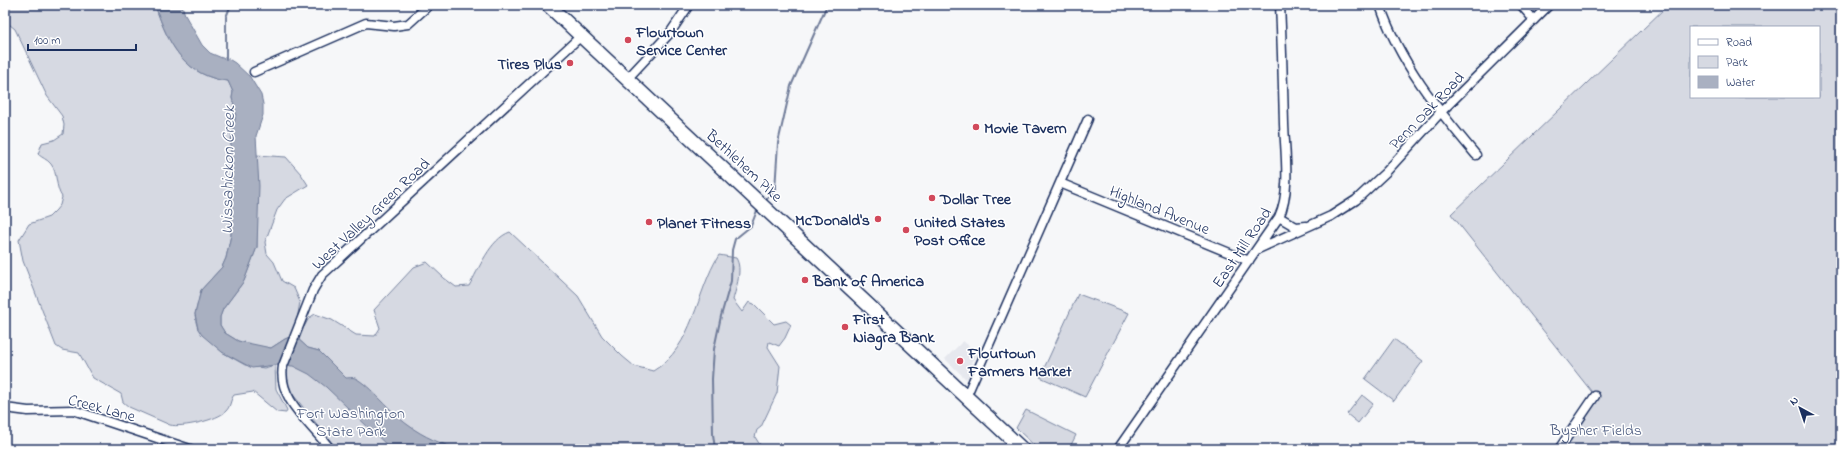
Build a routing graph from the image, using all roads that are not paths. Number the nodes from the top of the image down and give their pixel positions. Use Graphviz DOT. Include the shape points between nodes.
graph roads {
  1 [pos="429,5"];
  2 [pos="690,5"];
  3 [pos="1280,5"];
  4 [pos="1380,5"];
  5 [pos="1521,5"];
  6 [pos="1550,5"];
  7 [pos="555,7"];
  8 [pos="1534,20"];
  9 [pos="581,36"];
  10 [pos="254,72"];
  11 [pos="628,78"];
  12 [pos="1441,112"];
  13 [pos="1088,119"];
  14 [pos="1476,155"];
  15 [pos="1060,183"];
  16 [pos="1279,217"];
  17 [pos="1315,224"];
  18 [pos="1257,249"];
  19 [pos="1249,260"];
  20 [pos="1595,396"];
  21 [pos="966,397"];
  22 [pos="5,408"];
  23 [pos="190,449"];
  24 [pos="330,449"];
  25 [pos="1022,449"];
  26 [pos="1118,449"];
  27 [pos="1559,449"];
  1 -- 10 [label="street" via="408,24 394,26 366,23"];
  2 -- 11 [label="street" via="670,33"];
  3 -- 16 [label="street, East Mill Road" via="1286,153 1285,192 1283,209"];
  4 -- 12 [label="street" via="1388,29 1402,54"];
  5 -- 8 [label="street"];
  6 -- 8 [label="street, Penn Oak Road"];
  7 -- 9 [label="main road, Bethlehem Pike"];
  8 -- 12 [label="street, Penn Oak Road"];
  9 -- 11 [label="main road, Bethlehem Pike"];
  9 -- 24 [label="street, West Valley Green Road" via="322,274 312,290 283,366 282,380 287,396"];
  11 -- 21 [label="main road, Bethlehem Pike"];
  12 -- 14 [label="street"];
  12 -- 17 [label="street, Penn Oak Road" via="1386,172 1356,200 1340,212"];
  13 -- 15 [label="street"];
  15 -- 19 [label="street, Highland Avenue"];
  15 -- 21 [label="street"];
  16 -- 17 [label="street, Penn Oak Road" via="1296,226"];
  16 -- 18 [label="street, East Mill Road"];
  17 -- 18 [label="street, Penn Oak Road"];
  18 -- 19 [label="street, East Mill Road"];
  19 -- 26 [label="street, East Mill Road"];
  20 -- 27 [label="street"];
  21 -- 25 [label="main road, Bethlehem Pike"];
  22 -- 23 [label="street, Creek Lane" via="28,411 73,410"];
}
